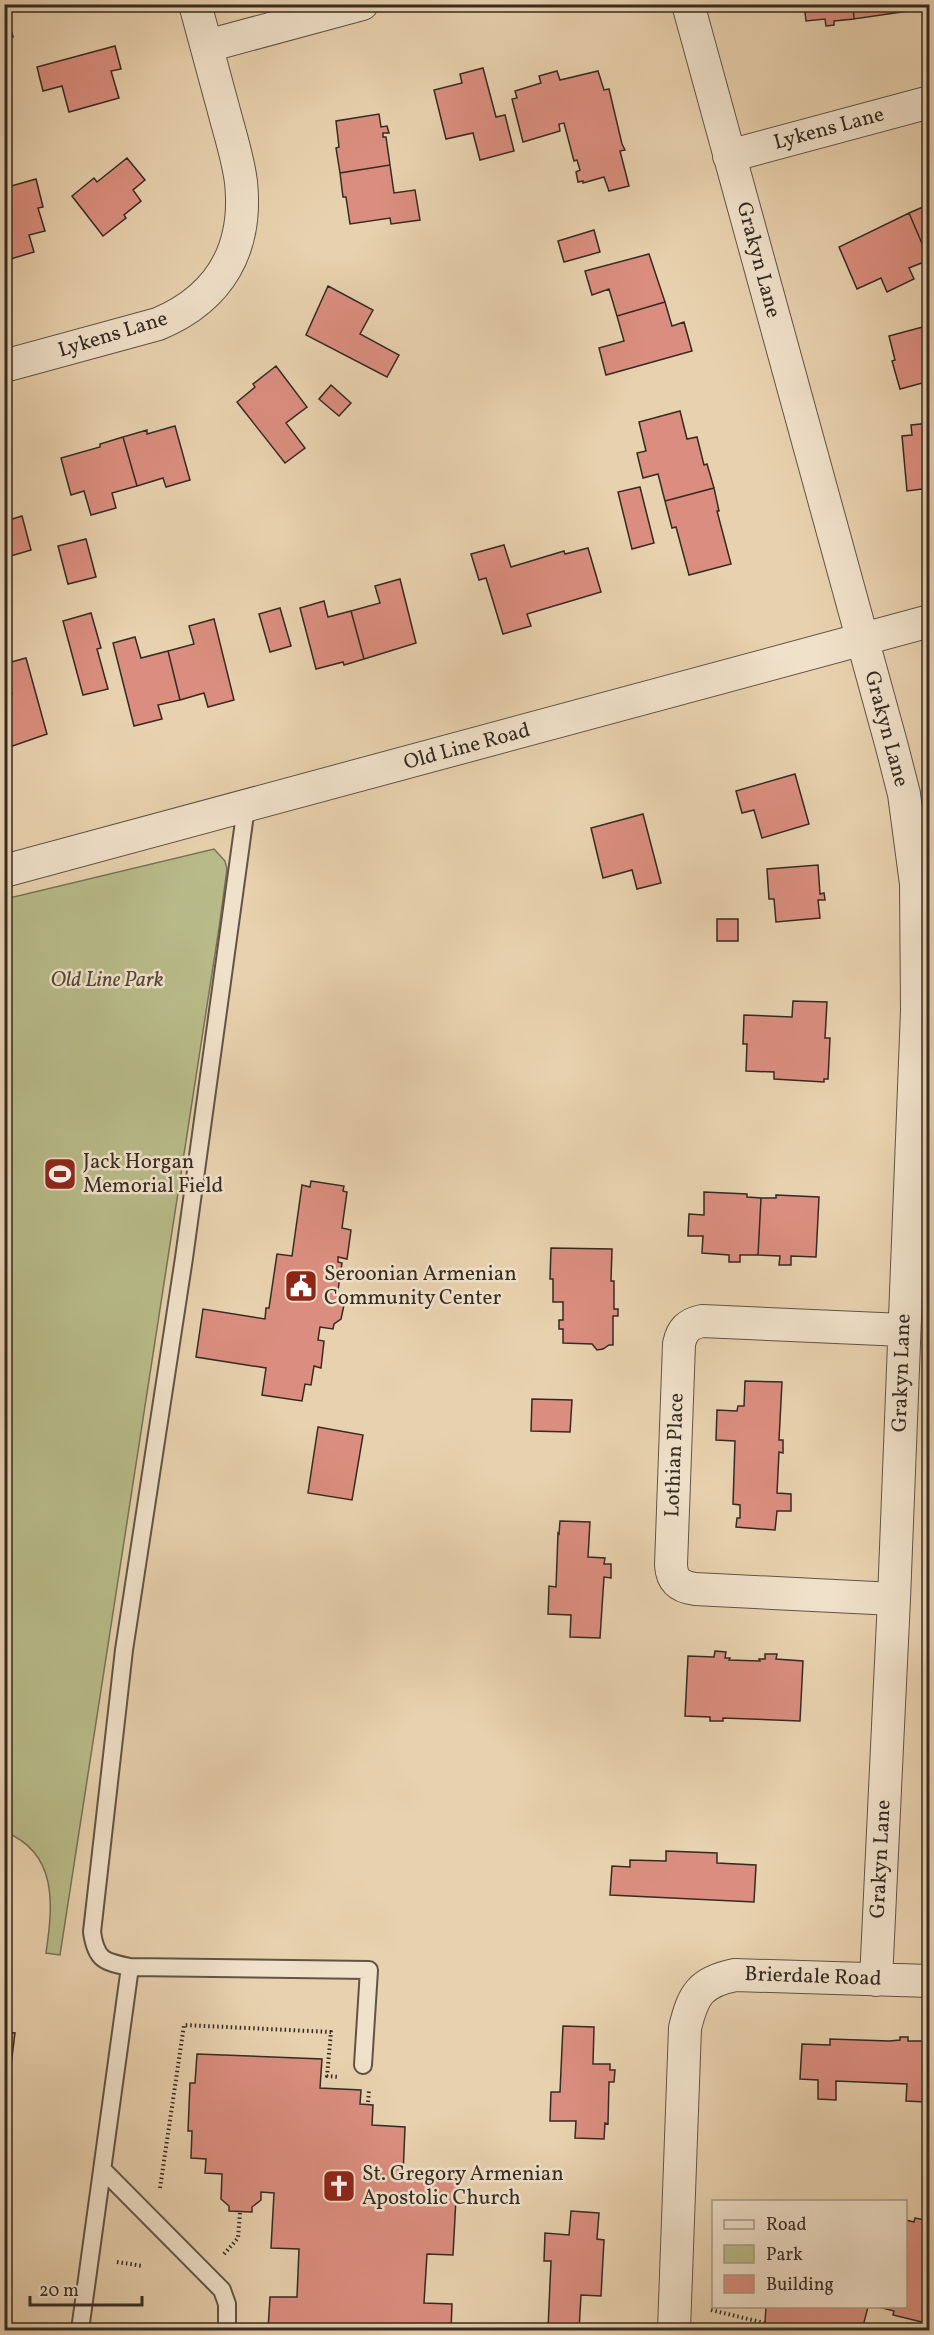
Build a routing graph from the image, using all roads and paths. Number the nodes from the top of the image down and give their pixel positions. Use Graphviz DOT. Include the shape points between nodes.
graph roads {
  1 [pos="195,4"];
  2 [pos="362,4"];
  3 [pos="688,4"];
  4 [pos="207,46"];
  5 [pos="930,102"];
  6 [pos="729,156"];
  7 [pos="4,366"];
  8 [pos="930,621"];
  9 [pos="862,639"];
  10 [pos="246,807"];
  11 [pos="4,871"];
  12 [pos="920,1173"];
  13 [pos="903,1330"];
  14 [pos="894,1599"];
  15 [pos="130,1967"];
  16 [pos="876,1980"];
  17 [pos="930,1981"];
  18 [pos="366,2072"];
  19 [pos="349,2077"];
  20 [pos="368,2102"];
  21 [pos="102,2169"];
  22 [pos="160,2190"];
  23 [pos="240,2212"];
  24 [pos="216,2246"];
  25 [pos="222,2256"];
  26 [pos="232,2261"];
  27 [pos="705,2308"];
  28 [pos="765,2323"];
  29 [pos="80,2331"];
  30 [pos="227,2331"];
  31 [pos="674,2331"];
  1 -- 4 [label="street, Lykens Lane"];
  2 -- 4 [label="street"];
  3 -- 6 [label="street, Grakyn Lane"];
  4 -- 7 [label="street, Lykens Lane" via="241,179 241,227 223,272 192,307 158,324"];
  5 -- 6 [label="street, Lykens Lane"];
  6 -- 9 [label="street, Grakyn Lane"];
  8 -- 9 [label="street, Old Line Road"];
  9 -- 10 [label="street, Old Line Road"];
  9 -- 12 [label="street, Grakyn Lane" via="904,794 916,884"];
  10 -- 11 [label="street, Old Line Road"];
  10 -- 15 [label="lane" via="184,1258 124,1650 92,1932 94,1948 100,1956 109,1963"];
  12 -- 13 [label="street, Grakyn Lane"];
  13 -- 14 [label="street, Grakyn Lane"];
  13 -- 14 [label="street, Lothian Place" via="702,1321 686,1328 679,1344 670,1565 677,1582 695,1590"];
  14 -- 16 [label="street, Grakyn Lane"];
  15 -- 18 [label="lane" via="369,1970"];
  15 -- 21 [label="lane"];
  16 -- 17 [label="street, Brierdale Road"];
  16 -- 31 [label="street, Brierdale Road" via="735,1974 716,1978 701,1989 690,2006 685,2028"];
  18 -- 20 [label="path"];
  19 -- 22 [label="path" via="327,2076 331,2032 184,2025"];
  21 -- 29 [label="lane"];
  21 -- 30 [label="lane" via="222,2290 227,2304"];
  23 -- 25 [label="path" via="238,2238"];
  24 -- 25 [label="path"];
  25 -- 26 [label="path"];
  27 -- 28 [label="path"];
}
